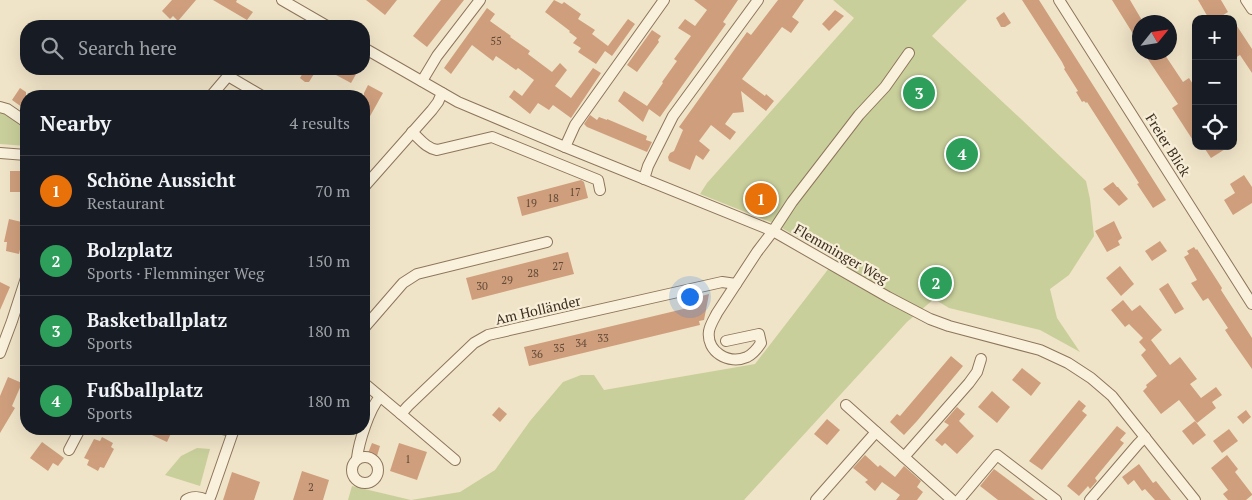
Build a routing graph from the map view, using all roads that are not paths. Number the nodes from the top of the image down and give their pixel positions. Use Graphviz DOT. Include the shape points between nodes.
graph roads {
  1 [pos="282,0"];
  2 [pos="480,0"];
  3 [pos="664,0"];
  4 [pos="758,0"];
  5 [pos="1059,0"];
  6 [pos="1246,0"];
  7 [pos="1252,9"];
  8 [pos="317,20"];
  9 [pos="370,51"];
  10 [pos="909,53"];
  11 [pos="422,81"];
  12 [pos="216,90"];
  13 [pos="252,90"];
  14 [pos="442,93"];
  15 [pos="0,107"];
  16 [pos="20,118"];
  17 [pos="412,132"];
  18 [pos="565,147"];
  19 [pos="0,153"];
  20 [pos="20,155"];
  21 [pos="370,179"];
  22 [pos="644,179"];
  23 [pos="600,190"];
  24 [pos="773,231"];
  25 [pos="547,242"];
  26 [pos="736,284"];
  27 [pos="20,296"];
  28 [pos="1252,304"];
  29 [pos="370,321"];
  30 [pos="726,342"];
  31 [pos="0,353"];
  32 [pos="981,359"];
  33 [pos="370,388"];
  34 [pos="380,397"];
  35 [pos="846,404"];
  36 [pos="370,413"];
  37 [pos="402,414"];
  38 [pos="876,432"];
  39 [pos="77,435"];
  40 [pos="228,435"];
  41 [pos="363,435"];
  42 [pos="1145,437"];
  43 [pos="69,450"];
  44 [pos="904,457"];
  45 [pos="357,458"];
  46 [pos="455,460"];
  47 [pos="186,500"];
  48 [pos="208,500"];
  49 [pos="816,500"];
  50 [pos="952,500"];
  51 [pos="959,500"];
  52 [pos="1056,500"];
  53 [pos="1090,500"];
  54 [pos="1195,500"];
  1 -- 8 [label="street"];
  2 -- 11 [label="street"];
  3 -- 18 [label="street" via="575,125"];
  4 -- 22 [label="street" via="673,116"];
  5 -- 28 [label="street, Freier Blick"];
  6 -- 7 [label="street"];
  9 -- 11 [label="street, Flemminger Weg"];
  10 -- 24 [label="street" via="792,202"];
  11 -- 14 [label="street, Flemminger Weg"];
  12 -- 13 [label="street" via="228,76"];
  14 -- 17 [label="street"];
  14 -- 18 [label="street, Flemminger Weg"];
  15 -- 16 [label="street"];
  17 -- 21 [label="street"];
  17 -- 23 [label="street" via="426,146 437,150 492,137 598,180"];
  18 -- 22 [label="street, Flemminger Weg"];
  19 -- 20 [label="street"];
  22 -- 24 [label="street, Flemminger Weg"];
  24 -- 26 [label="street"];
  24 -- 42 [label="street, Flemminger Weg" via="930,319 1040,350 1068,363 1102,387"];
  25 -- 29 [label="street" via="417,274 403,283"];
  26 -- 30 [label="street" via="712,323 710,340 719,354 733,360 748,356 761,343 759,334"];
  26 -- 37 [label="street, Am Holländer" via="722,282 488,335 474,342"];
  27 -- 31 [label="street"];
  32 -- 44 [label="street" via="969,383"];
  33 -- 34 [label="street"];
  34 -- 36 [label="street"];
  34 -- 37 [label="street"];
  35 -- 38 [label="street"];
  37 -- 46 [label="street"];
  38 -- 44 [label="street"];
  38 -- 49 [label="street"];
  39 -- 43 [label="street"];
  40 -- 48 [label="street"];
  41 -- 45 [label="street"];
  42 -- 53 [label="street"];
  42 -- 54 [label="street, Flemminger Weg"];
  44 -- 50 [label="street"];
  47 -- 48 [label="street" via="192,497"];
  51 -- 52 [label="street" via="997,455"];
}
